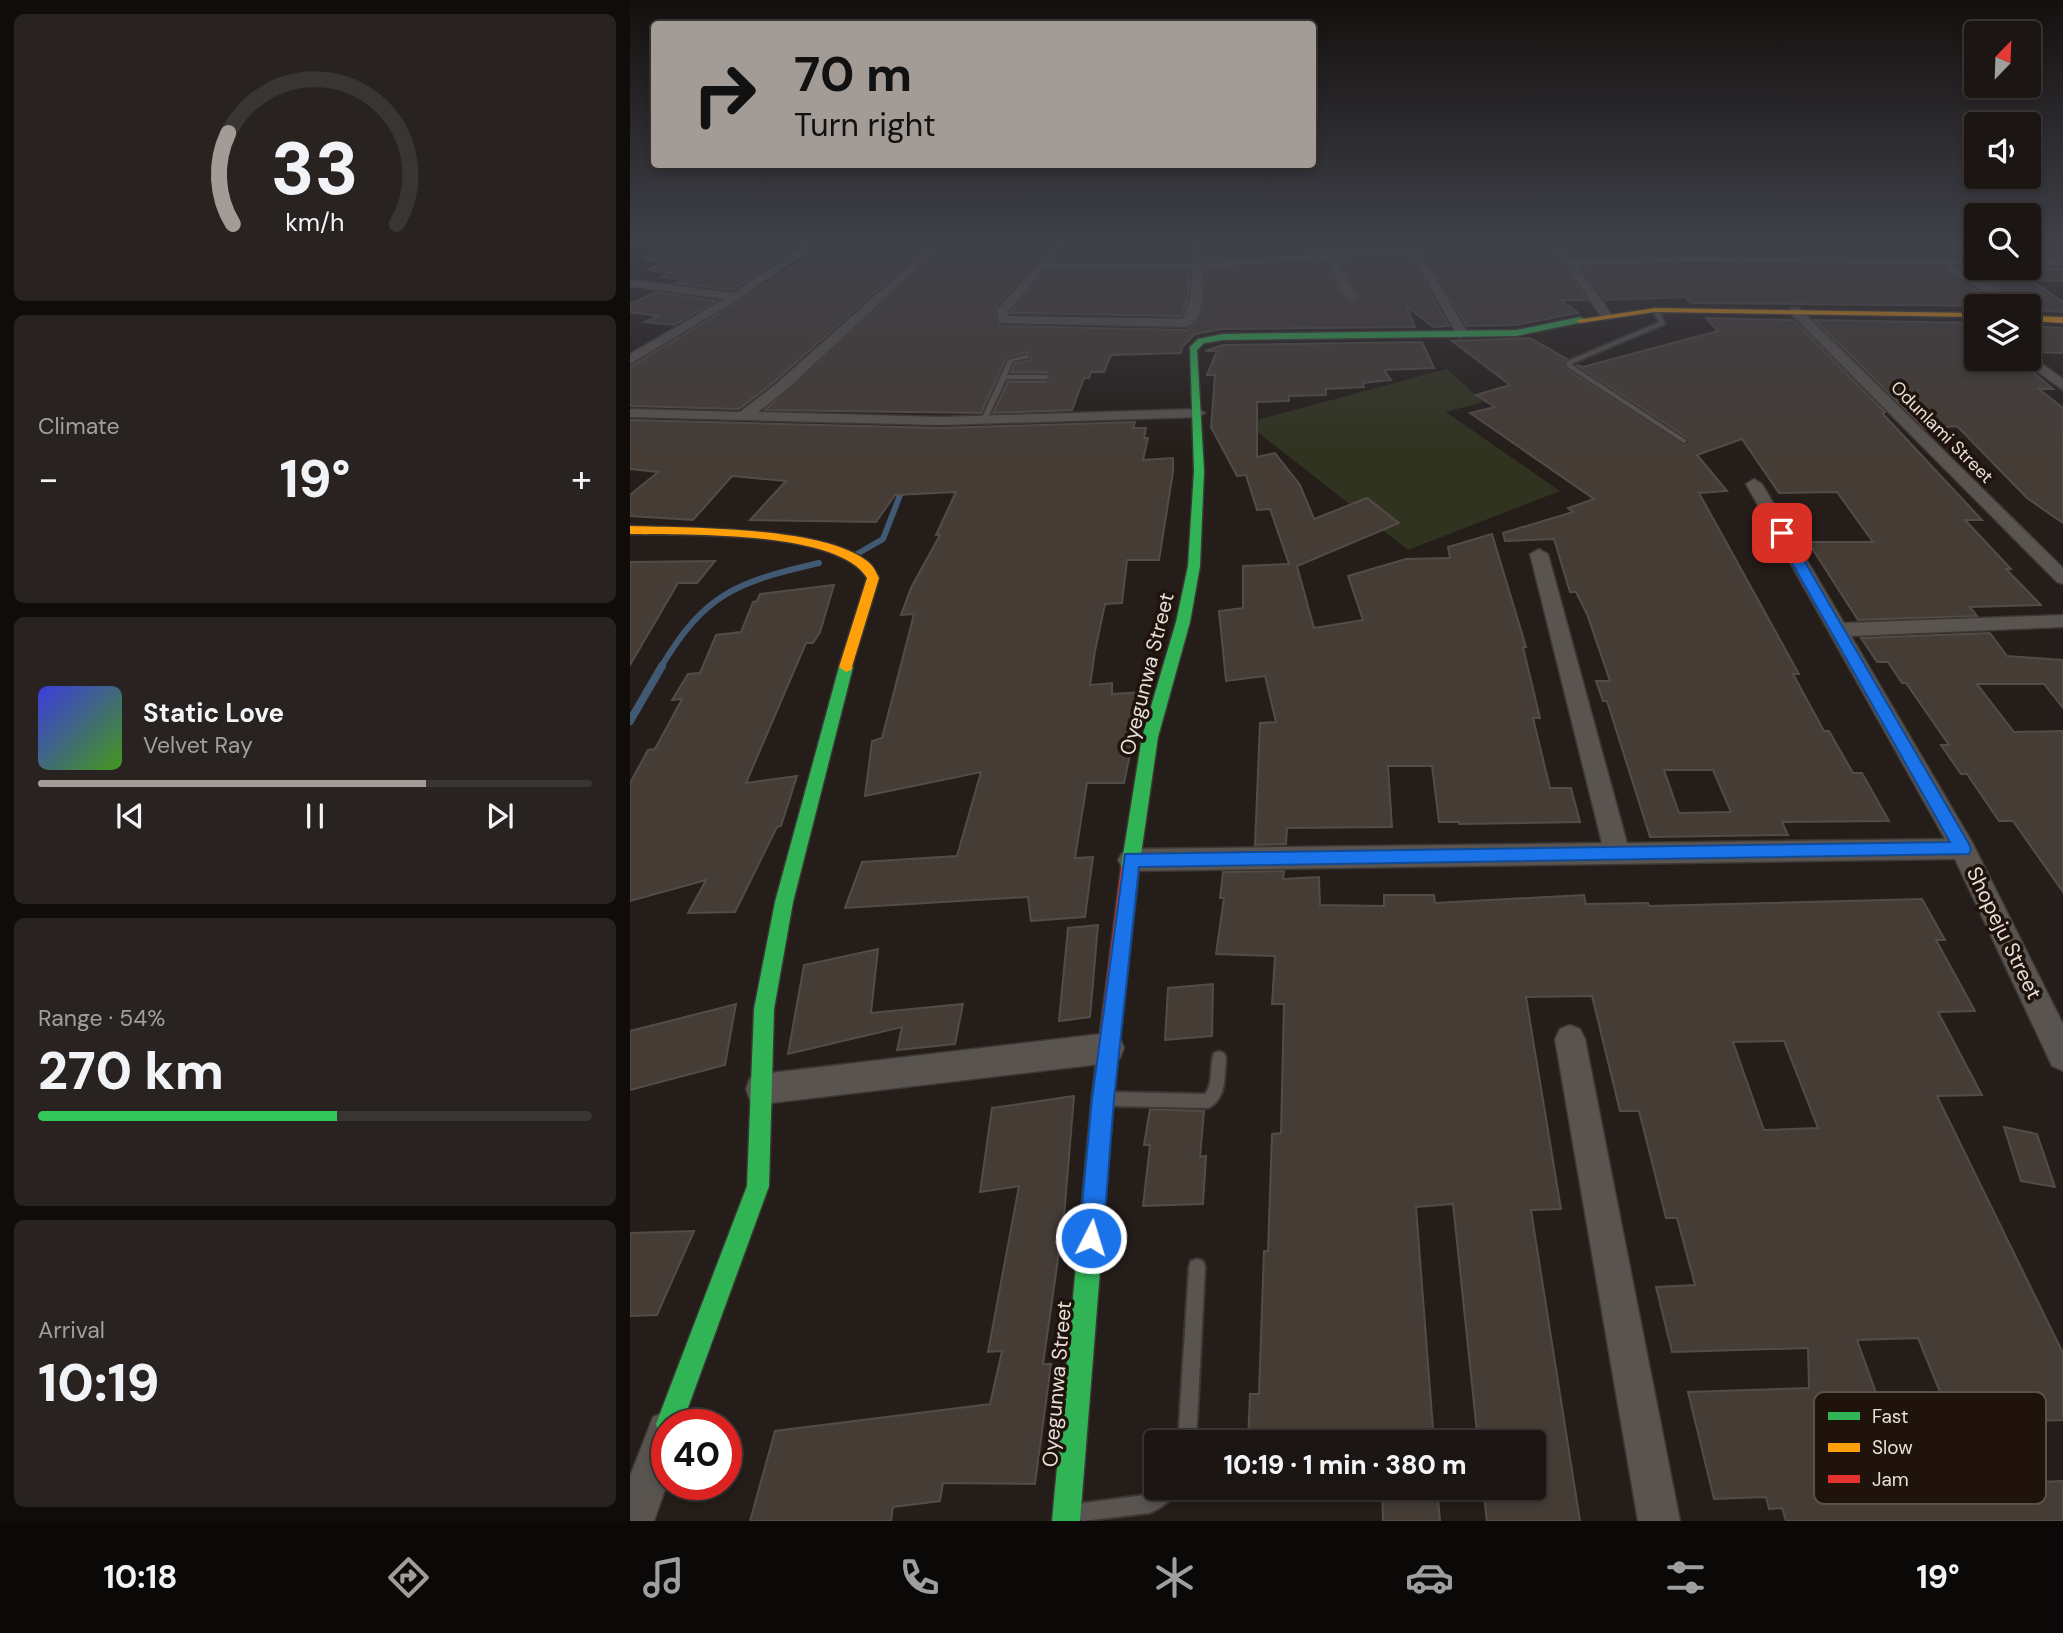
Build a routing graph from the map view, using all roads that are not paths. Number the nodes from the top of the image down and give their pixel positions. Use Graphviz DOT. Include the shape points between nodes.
graph roads {
  1 [pos="710,313"];
  2 [pos="863,313"];
  3 [pos="1002,313"];
  4 [pos="1194,313"];
  5 [pos="1450,313"];
  6 [pos="1626,313"];
  7 [pos="1657,313"];
  8 [pos="1797,313"];
  9 [pos="1885,313"];
  10 [pos="1606,315"];
  11 [pos="1964,315"];
  12 [pos="2041,318"];
  13 [pos="2063,320"];
  14 [pos="1187,323"];
  15 [pos="1463,335"];
  16 [pos="1201,341"];
  17 [pos="1027,357"];
  18 [pos="630,360"];
  19 [pos="2041,368"];
  20 [pos="1002,377"];
  21 [pos="1046,377"];
  22 [pos="2063,386"];
  23 [pos="630,413"];
  24 [pos="1198,413"];
  25 [pos="742,417"];
  26 [pos="984,420"];
  27 [pos="1684,441"];
  28 [pos="1754,484"];
  29 [pos="630,530"];
  30 [pos="1539,554"];
  31 [pos="2063,578"];
  32 [pos="2063,621"];
  33 [pos="1836,630"];
  34 [pos="1963,849"];
  35 [pos="1618,852"];
  36 [pos="1131,860"];
  37 [pos="1570,1040"];
  38 [pos="1109,1048"];
  39 [pos="2063,1056"];
  40 [pos="1219,1058"];
  41 [pos="761,1089"];
  42 [pos="1103,1099"];
  43 [pos="1197,1267"];
  44 [pos="675,1409"];
  45 [pos="1188,1430"];
  46 [pos="651,1473"];
  47 [pos="1154,1500"];
  48 [pos="1066,1518"];
  49 [pos="633,1521"];
  50 [pos="1659,1521"];
  1 -- 18 [label="street"];
  2 -- 25 [label="street"];
  3 -- 14 [label="street" via="1003,318"];
  4 -- 14 [label="street"];
  5 -- 15 [label="street"];
  6 -- 10 [label="street"];
  7 -- 27 [label="lane" via="1663,323 1569,366"];
  8 -- 31 [label="street, Odunlami Street"];
  9 -- 11 [label="street"];
  10 -- 15 [label="street" via="1558,327"];
  12 -- 13 [label="street"];
  14 -- 16 [label="street" via="1189,336"];
  15 -- 16 [label="street"];
  16 -- 24 [label="street, Oyegunwa Street" via="1193,349"];
  17 -- 20 [label="lane" via="1014,358"];
  19 -- 22 [label="street"];
  20 -- 21 [label="lane"];
  20 -- 26 [label="lane"];
  23 -- 25 [label="street"];
  24 -- 26 [label="street"];
  24 -- 36 [label="street, Oyegunwa Street" via="1194,566 1150,737"];
  25 -- 26 [label="street"];
  28 -- 33 [label="street, Shopeju Street"];
  29 -- 41 [label="street" via="777,539 829,548 862,563 873,578 783,902 764,1009"];
  30 -- 35 [label="street"];
  32 -- 33 [label="street"];
  33 -- 34 [label="street, Shopeju Street"];
  34 -- 35 [label="street"];
  34 -- 39 [label="street, Shopeju Street"];
  35 -- 36 [label="street"];
  36 -- 38 [label="street, Oyegunwa Street"];
  37 -- 50 [label="street"];
  38 -- 41 [label="street"];
  38 -- 42 [label="street, Oyegunwa Street"];
  40 -- 42 [label="lane" via="1216,1091 1208,1101"];
  41 -- 44 [label="street" via="758,1186"];
  42 -- 48 [label="street, Oyegunwa Street"];
  43 -- 45 [label="lane"];
  46 -- 49 [label="street"];
  47 -- 48 [label="lane"];
}
